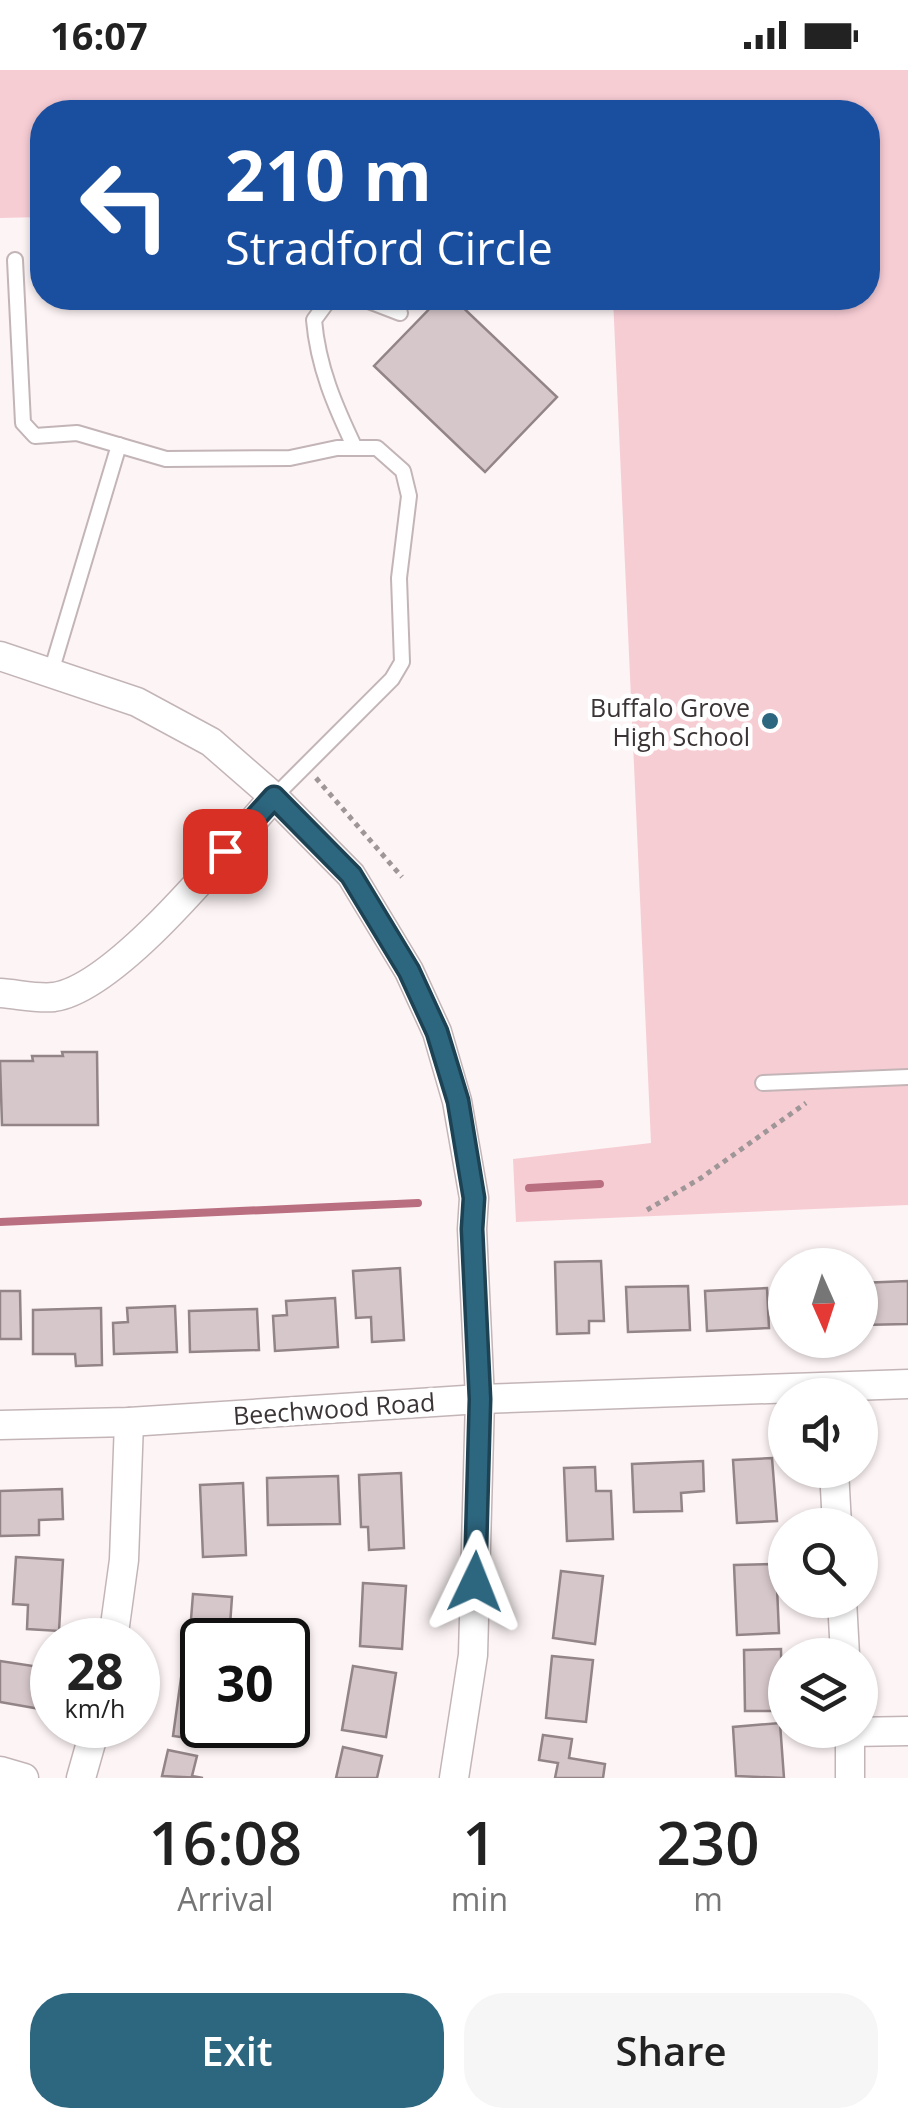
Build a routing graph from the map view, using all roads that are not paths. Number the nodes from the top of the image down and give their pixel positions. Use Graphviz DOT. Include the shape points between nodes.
graph roads {
  1 [pos="15,260"];
  2 [pos="322,310"];
  3 [pos="392,310"];
  4 [pos="400,313"];
  5 [pos="120,445"];
  6 [pos="354,448"];
  7 [pos="0,656"];
  8 [pos="51,672"];
  9 [pos="274,797"];
  10 [pos="0,993"];
  11 [pos="908,1077"];
  12 [pos="762,1083"];
  13 [pos="908,1384"];
  14 [pos="878,1387"];
  15 [pos="768,1392"];
  16 [pos="480,1399"];
  17 [pos="128,1422"];
  18 [pos="0,1426"];
  19 [pos="116,1618"];
  20 [pos="878,1731"];
  21 [pos="908,1731"];
  22 [pos="89,1748"];
  23 [pos="850,1748"];
  24 [pos="0,1771"];
  25 [pos="24,1778"];
  26 [pos="81,1778"];
  27 [pos="454,1778"];
  28 [pos="850,1778"];
  1 -- 5 [label="lane" via="22,423 35,436 77,432"];
  2 -- 6 [label="lane" via="314,320 316,349"];
  3 -- 4 [label="lane"];
  5 -- 6 [label="lane" via="166,459 290,458"];
  5 -- 8 [label="lane"];
  6 -- 9 [label="lane" via="376,448 403,471 409,496 400,578 402,662"];
  7 -- 8 [label="street"];
  8 -- 9 [label="street" via="137,702 211,742"];
  9 -- 10 [label="street" via="128,956 55,997"];
  9 -- 16 [label="street" via="351,875 437,1032 458,1101 474,1198"];
  11 -- 12 [label="lane"];
  13 -- 14 [label="street, Beechwood Road"];
  15 -- 16 [label="street, Beechwood Road"];
  16 -- 17 [label="street, Beechwood Road"];
  16 -- 27 [label="street" via="473,1655"];
  17 -- 18 [label="street, Beechwood Road"];
  17 -- 19 [label="street"];
  20 -- 21 [label="street"];
  22 -- 26 [label="street"];
  23 -- 28 [label="street"];
  24 -- 25 [label="street"];
}
